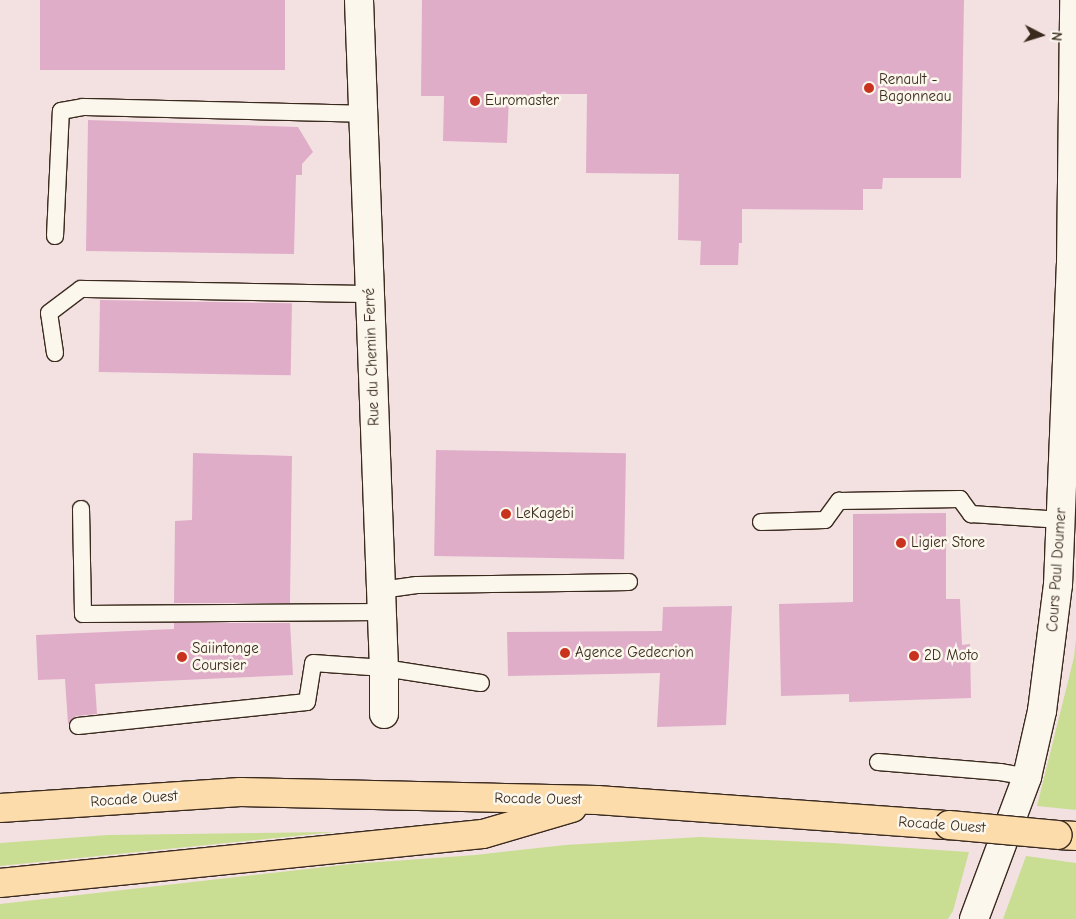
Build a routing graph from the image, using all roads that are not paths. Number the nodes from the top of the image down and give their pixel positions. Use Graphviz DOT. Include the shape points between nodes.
graph roads {
  1 [pos="359,0"];
  2 [pos="1074,0"];
  3 [pos="364,114"];
  4 [pos="56,236"];
  5 [pos="1073,265"];
  6 [pos="370,294"];
  7 [pos="55,353"];
  8 [pos="81,509"];
  9 [pos="1069,521"];
  10 [pos="761,522"];
  11 [pos="628,582"];
  12 [pos="382,601"];
  13 [pos="384,668"];
  14 [pos="481,682"];
  15 [pos="384,714"];
  16 [pos="78,726"];
  17 [pos="878,762"];
  18 [pos="1026,777"];
  19 [pos="597,800"];
  20 [pos="0,808"];
  21 [pos="1067,836"];
  22 [pos="0,883"];
  23 [pos="974,919"];
  1 -- 3 [label="street, Rue du Chemin Ferré"];
  2 -- 5 [label="street, Cours Paul Doumer"];
  3 -- 4 [label="lane" via="84,107 61,111"];
  3 -- 6 [label="street, Rue du Chemin Ferré"];
  5 -- 9 [label="street, Cours Paul Doumer"];
  6 -- 7 [label="lane" via="81,289 49,313"];
  6 -- 12 [label="street, Rue du Chemin Ferré"];
  8 -- 12 [label="lane" via="83,614"];
  9 -- 10 [label="lane" via="971,514 960,499 951,499 839,501 825,520"];
  9 -- 18 [label="street, Cours Paul Doumer" via="1042,711"];
  11 -- 12 [label="lane" via="417,585"];
  12 -- 13 [label="street, Rue du Chemin Ferré"];
  13 -- 14 [label="lane"];
  13 -- 15 [label="street, Rue du Chemin Ferré"];
  13 -- 16 [label="lane" via="314,662 307,702"];
  17 -- 18 [label="lane"];
  18 -- 23 [label="street, Cours Paul Doumer"];
  19 -- 20 [label="main road, Rocade Ouest" via="240,792"];
  19 -- 21 [label="main road, Rocade Ouest, bridge"];
  19 -- 22 [label="main road" via="483,834"];
}
